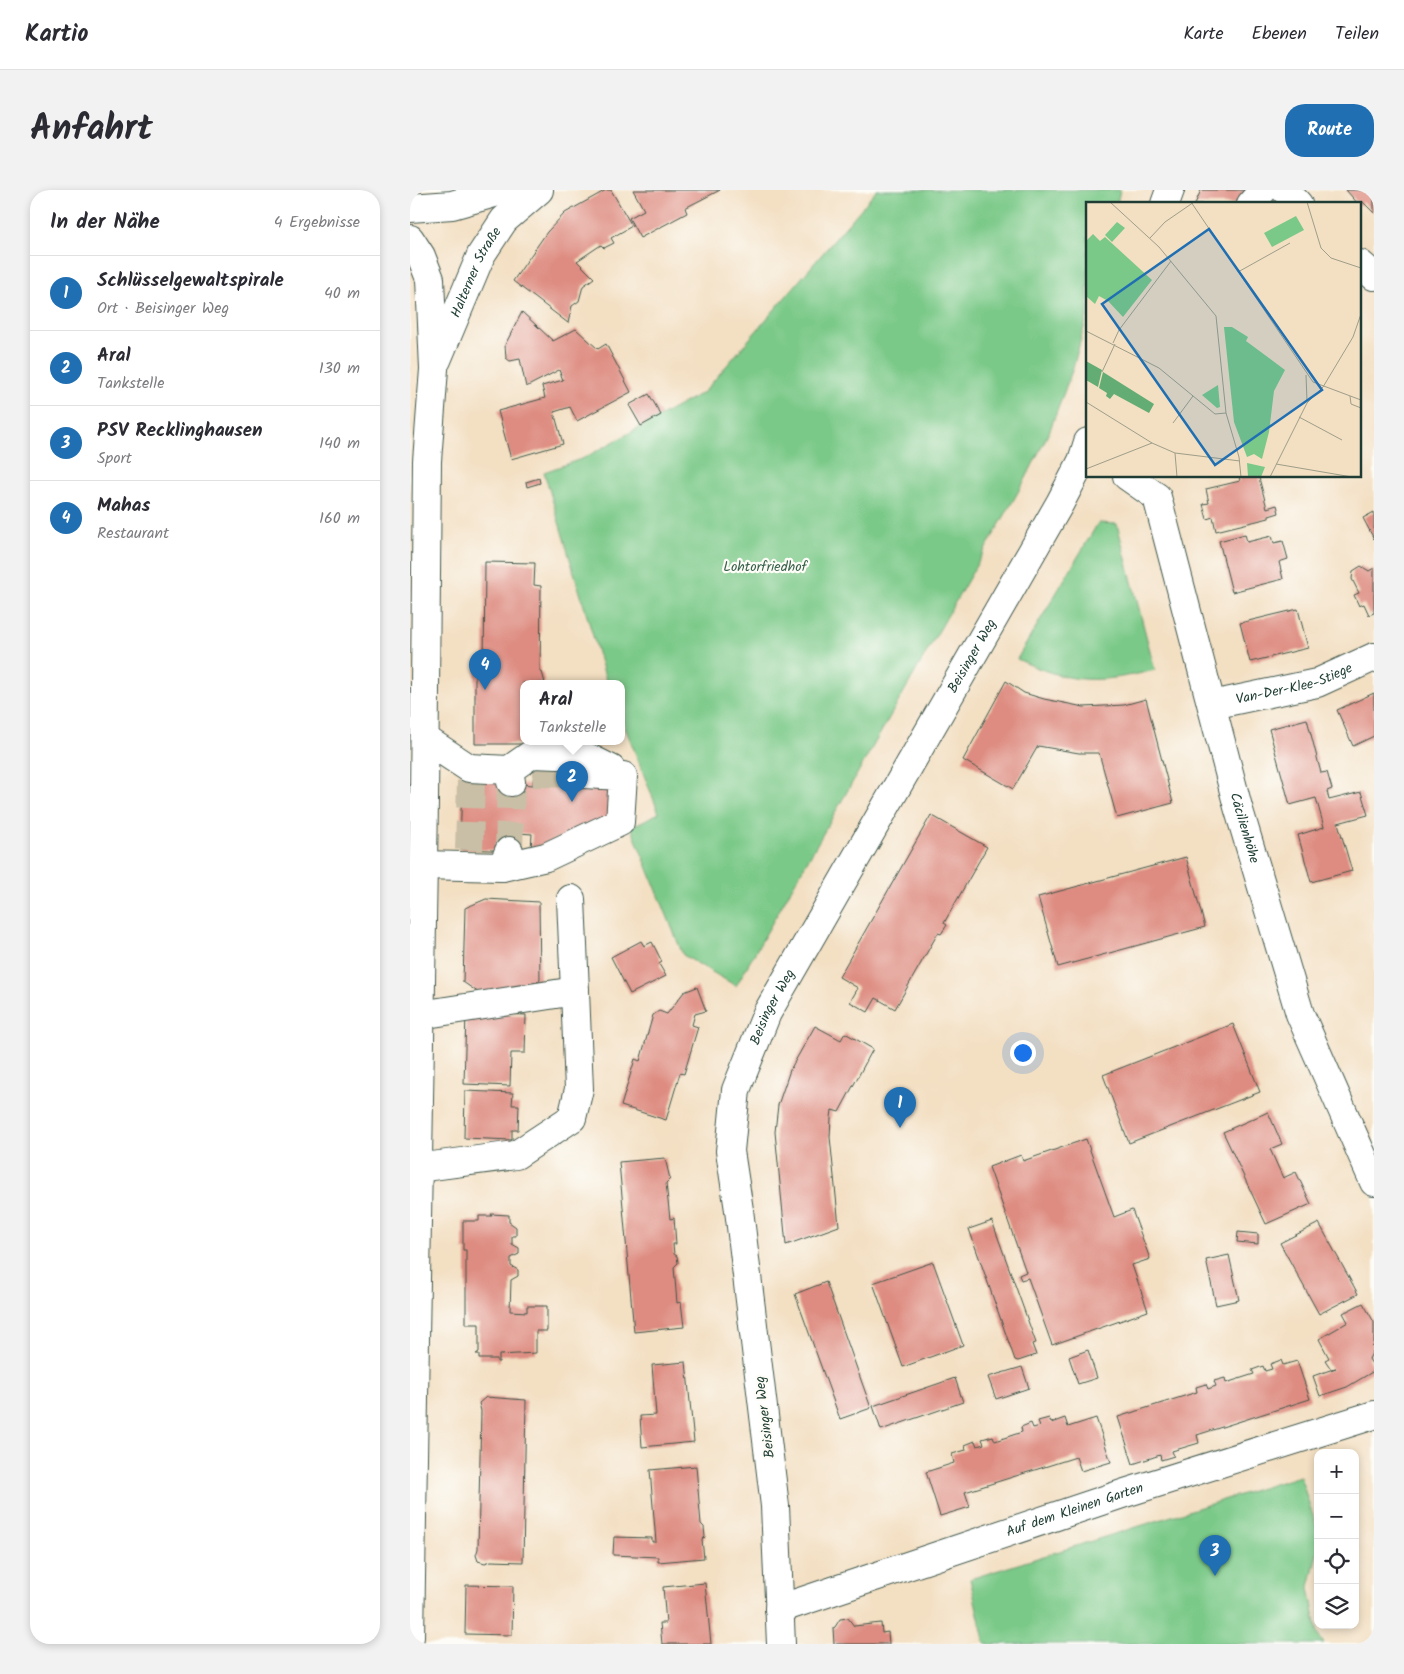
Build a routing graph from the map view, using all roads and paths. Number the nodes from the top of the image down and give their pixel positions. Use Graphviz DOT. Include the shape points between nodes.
graph roads {
  1 [pos="505,190"];
  2 [pos="538,190"];
  3 [pos="1170,190"];
  4 [pos="1263,190"];
  5 [pos="1279,190"];
  6 [pos="1285,190"];
  7 [pos="1166,202"];
  8 [pos="1253,202"];
  9 [pos="1267,202"];
  10 [pos="1296,202"];
  11 [pos="410,208"];
  12 [pos="410,239"];
  13 [pos="1362,266"];
  14 [pos="1374,276"];
  15 [pos="434,369"];
  16 [pos="1086,455"];
  17 [pos="1130,478"];
  18 [pos="1374,657"];
  19 [pos="418,682"];
  20 [pos="1212,705"];
  21 [pos="425,739"];
  22 [pos="583,774"];
  23 [pos="623,776"];
  24 [pos="423,865"];
  25 [pos="571,899"];
  26 [pos="575,991"];
  27 [pos="420,1015"];
  28 [pos="417,1168"];
  29 [pos="1374,1182"];
  30 [pos="413,1254"];
  31 [pos="1374,1415"];
  32 [pos="778,1609"];
  33 [pos="410,1637"];
  34 [pos="781,1644"];
  1 -- 11 [label="street" via="452,205"];
  2 -- 15 [label="street, Halterner Straße" via="504,220 480,255"];
  3 -- 7 [label="street"];
  4 -- 8 [label="street"];
  5 -- 9 [label="street"];
  6 -- 10 [label="street"];
  12 -- 15 [label="street, Halterner Straße" via="430,279"];
  13 -- 14 [label="street"];
  15 -- 19 [label="street, Halterner Straße"];
  16 -- 32 [label="street, Beisinger Weg" via="767,1013 736,1090 730,1151 776,1506"];
  17 -- 20 [label="street, Cäcilienhöhe" via="1156,497"];
  18 -- 20 [label="street, Van-Der-Klee-Stiege" via="1317,683"];
  19 -- 21 [label="street, Halterner Straße"];
  20 -- 29 [label="street, Cäcilienhöhe" via="1238,807 1300,1014"];
  21 -- 23 [label="street" via="496,775 532,754 585,756"];
  21 -- 24 [label="street, Halterner Straße"];
  22 -- 23 [label="street"];
  23 -- 24 [label="street" via="620,822 546,857 485,858"];
  24 -- 27 [label="street, Halterner Straße"];
  25 -- 26 [label="street"];
  26 -- 27 [label="street"];
  26 -- 28 [label="street" via="578,1089 572,1118 516,1155"];
  27 -- 28 [label="street, Halterner Straße"];
  28 -- 30 [label="street, Halterner Straße"];
  30 -- 33 [label="street, Halterner Straße"];
  31 -- 32 [label="street, Auf dem Kleinen Garten" via="1134,1490"];
  32 -- 34 [label="street, Beisinger Weg"];
}
